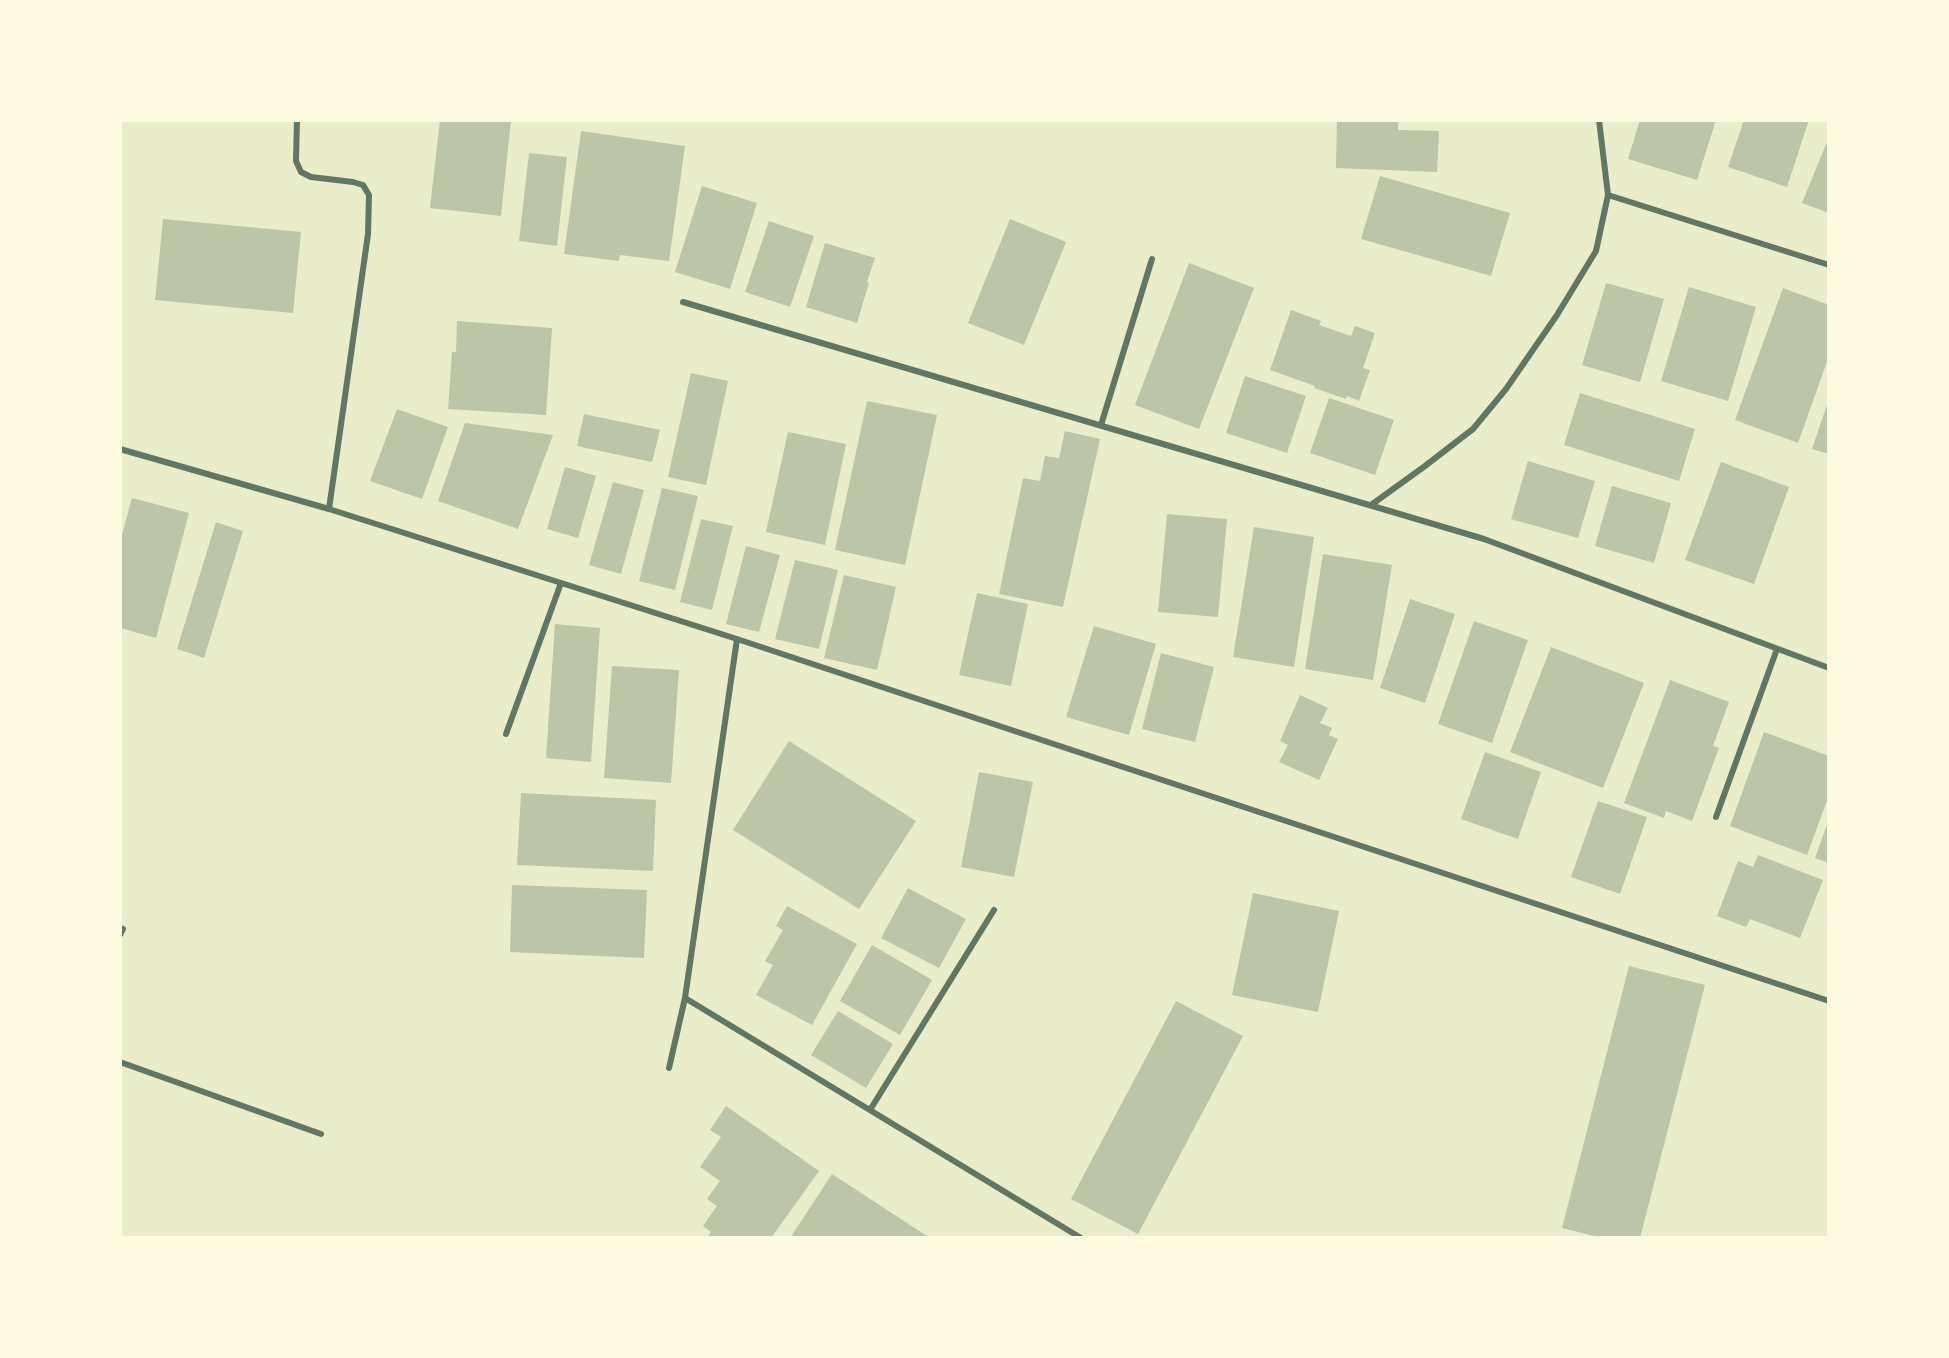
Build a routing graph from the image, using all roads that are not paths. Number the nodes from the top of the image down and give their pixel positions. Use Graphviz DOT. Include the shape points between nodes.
graph roads {
  1 [pos="297,120"];
  2 [pos="1599,120"];
  3 [pos="1608,195"];
  4 [pos="1152,259"];
  5 [pos="1829,265"];
  6 [pos="683,302"];
  7 [pos="1101,425"];
  8 [pos="120,449"];
  9 [pos="1371,505"];
  10 [pos="329,509"];
  11 [pos="561,583"];
  12 [pos="736,639"];
  13 [pos="1777,649"];
  14 [pos="1829,668"];
  15 [pos="506,734"];
  16 [pos="1716,817"];
  17 [pos="994,910"];
  18 [pos="685,998"];
  19 [pos="1829,1001"];
  20 [pos="120,1062"];
  21 [pos="669,1068"];
  22 [pos="870,1110"];
  23 [pos="321,1134"];
  24 [pos="1081,1238"];
  1 -- 10 [label="street" via="296,161 301,172 363,185 369,195 368,234"];
  2 -- 3 [label="street"];
  3 -- 5 [label="street"];
  3 -- 9 [label="street" via="1596,251 1506,389 1473,429"];
  4 -- 7 [label="street"];
  6 -- 7 [label="street"];
  7 -- 9 [label="street"];
  8 -- 10 [label="street"];
  9 -- 13 [label="street" via="1485,539"];
  10 -- 11 [label="street"];
  11 -- 12 [label="street"];
  11 -- 15 [label="street"];
  12 -- 18 [label="street"];
  12 -- 19 [label="street"];
  13 -- 14 [label="street"];
  13 -- 16 [label="street"];
  17 -- 22 [label="street"];
  18 -- 21 [label="street"];
  18 -- 22 [label="street"];
  20 -- 23 [label="street"];
  22 -- 24 [label="street"];
}
